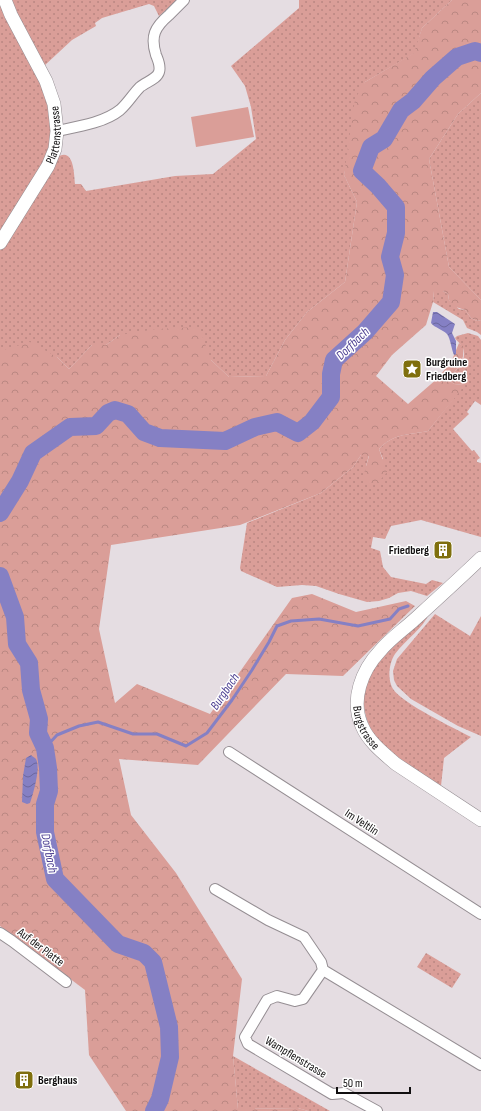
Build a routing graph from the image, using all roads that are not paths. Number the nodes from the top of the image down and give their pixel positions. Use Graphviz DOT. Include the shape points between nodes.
graph roads {
  1 [pos="5,0"];
  2 [pos="184,0"];
  3 [pos="57,131"];
  4 [pos="0,243"];
  5 [pos="481,558"];
  6 [pos="229,752"];
  7 [pos="481,820"];
  8 [pos="215,889"];
  9 [pos="481,914"];
  10 [pos="0,933"];
  11 [pos="323,970"];
  12 [pos="66,982"];
  13 [pos="481,1065"];
  14 [pos="377,1111"];
  1 -- 3 [label="street, Plattenstrasse" via="46,81 54,104"];
  2 -- 3 [label="street" via="155,30 153,40 160,66 157,76 141,87 113,114"];
  3 -- 4 [label="street, Plattenstrasse" via="48,166"];
  5 -- 7 [label="street, Burgstrasse" via="381,650 368,666 362,679 357,703 362,726 384,754"];
  6 -- 9 [label="street, Im Veltlin"];
  8 -- 11 [label="street" via="268,920 304,937 321,962"];
  10 -- 12 [label="street, Auf der Platte"];
  11 -- 13 [label="street"];
  11 -- 14 [label="street, Wampflenstrasse" via="303,999 295,1002 277,996 267,1000 246,1037 248,1044 332,1094 344,1092"];
}
